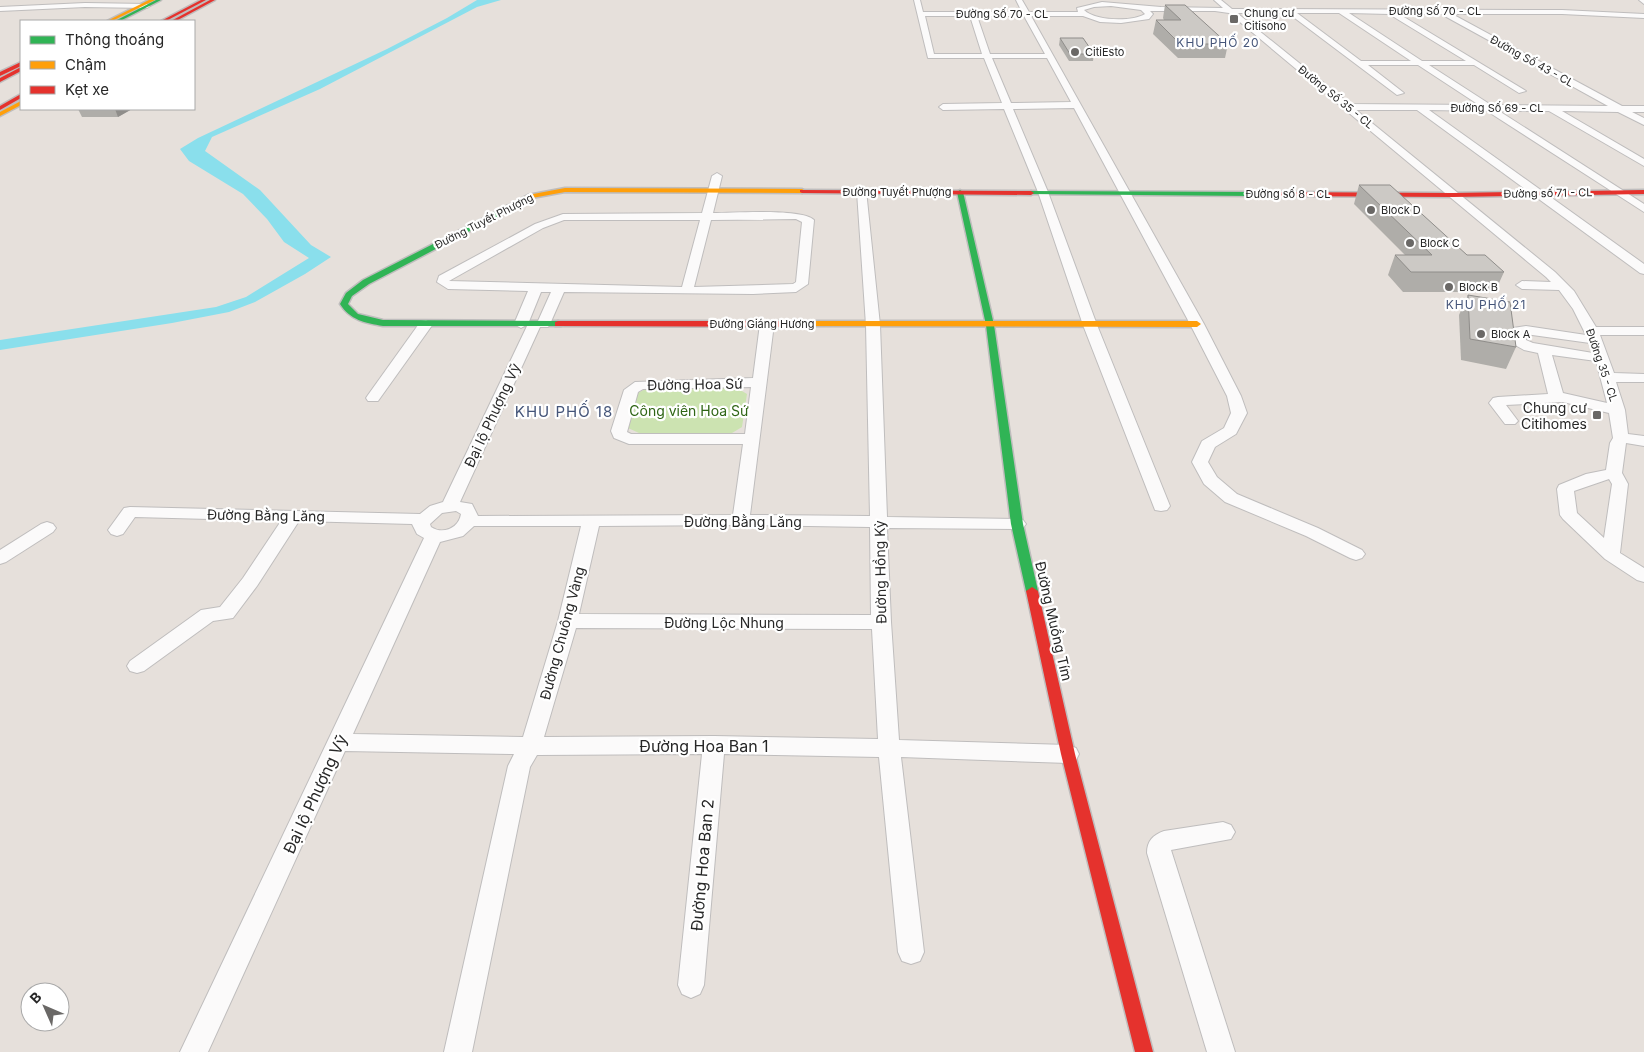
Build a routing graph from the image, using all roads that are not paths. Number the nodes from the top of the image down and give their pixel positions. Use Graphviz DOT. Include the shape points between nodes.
graph roads {
  1 [pos="159,0"];
  2 [pos="204,0"];
  3 [pos="213,0"];
  4 [pos="917,0"];
  5 [pos="1020,0"];
  6 [pos="1218,0"];
  7 [pos="1323,0"];
  8 [pos="147,4"];
  9 [pos="1378,4"];
  10 [pos="1426,4"];
  11 [pos="1282,6"];
  12 [pos="1143,8"];
  13 [pos="0,10"];
  14 [pos="1228,11"];
  15 [pos="1290,11"];
  16 [pos="1340,11"];
  17 [pos="1390,11"];
  18 [pos="1440,11"];
  19 [pos="920,12"];
  20 [pos="1026,12"];
  21 [pos="1081,12"];
  22 [pos="973,14"];
  23 [pos="1149,14"];
  24 [pos="1644,16"];
  25 [pos="111,20"];
  26 [pos="118,20"];
  27 [pos="165,20"];
  28 [pos="176,20"];
  29 [pos="987,56"];
  30 [pos="1050,56"];
  31 [pos="1359,63"];
  32 [pos="1421,63"];
  33 [pos="1476,63"];
  34 [pos="20,64"];
  35 [pos="19,72"];
  36 [pos="0,74"];
  37 [pos="0,81"];
  38 [pos="1522,91"];
  39 [pos="1400,93"];
  40 [pos="20,97"];
  41 [pos="20,103"];
  42 [pos="1006,105"];
  43 [pos="1075,105"];
  44 [pos="943,107"];
  45 [pos="1350,107"];
  46 [pos="0,108"];
  47 [pos="1420,108"];
  48 [pos="1489,108"];
  49 [pos="1550,108"];
  50 [pos="1618,108"];
  51 [pos="1644,109"];
  52 [pos="0,114"];
  53 [pos="1644,122"];
  54 [pos="1644,163"];
  55 [pos="717,176"];
  56 [pos="714,191"];
  57 [pos="862,192"];
  58 [pos="960,192"];
  59 [pos="1043,192"];
  60 [pos="1619,192"];
  61 [pos="1644,192"];
  62 [pos="1124,193"];
  63 [pos="1536,193"];
  64 [pos="1453,195"];
  65 [pos="1644,209"];
  66 [pos="707,217"];
  67 [pos="1644,270"];
  68 [pos="1522,285"];
  69 [pos="1562,286"];
  70 [pos="536,288"];
  71 [pos="559,288"];
  72 [pos="687,290"];
  73 [pos="426,324"];
  74 [pos="533,324"];
  75 [pos="767,324"];
  76 [pos="873,324"];
  77 [pos="1197,324"];
  78 [pos="990,325"];
  79 [pos="1090,325"];
  80 [pos="1644,331"];
  81 [pos="1592,336"];
  82 [pos="1544,349"];
  83 [pos="1601,358"];
  84 [pos="1608,377"];
  85 [pos="1644,378"];
  86 [pos="759,382"];
  87 [pos="373,398"];
  88 [pos="1561,398"];
  89 [pos="1617,410"];
  90 [pos="1510,421"];
  91 [pos="1621,438"];
  92 [pos="750,439"];
  93 [pos="1644,441"];
  94 [pos="1614,473"];
  95 [pos="449,506"];
  96 [pos="1161,506"];
  97 [pos="294,515"];
  98 [pos="741,520"];
  99 [pos="470,521"];
  100 [pos="590,521"];
  101 [pos="879,522"];
  102 [pos="1017,524"];
  103 [pos="47,528"];
  104 [pos="429,528"];
  105 [pos="116,530"];
  106 [pos="1356,554"];
  107 [pos="1611,555"];
  108 [pos="0,558"];
  109 [pos="1644,576"];
  110 [pos="568,621"];
  111 [pos="881,622"];
  112 [pos="137,666"];
  113 [pos="340,742"];
  114 [pos="531,746"];
  115 [pos="714,746"];
  116 [pos="889,748"];
  117 [pos="1068,754"];
  118 [pos="1223,832"];
  119 [pos="911,952"];
  120 [pos="691,985"];
  121 [pos="194,1052"];
  122 [pos="458,1052"];
  123 [pos="1144,1052"];
  124 [pos="1221,1052"];
  1 -- 8 [label="main road"];
  2 -- 27 [label="main road"];
  3 -- 28 [label="main road"];
  4 -- 19 [label="street"];
  5 -- 20 [label="street"];
  6 -- 14 [label="street, Đường Số 35 - CL"];
  7 -- 16 [label="street"];
  8 -- 13 [label="street"];
  8 -- 25 [label="main road"];
  8 -- 26 [label="main road"];
  9 -- 17 [label="street"];
  10 -- 18 [label="street, Đường Số 43 - CL"];
  11 -- 15 [label="street"];
  12 -- 14 [label="street, Đường Số 70 - CL"];
  12 -- 21 [label="street, Đường Số 70 - CL" via="1100,3 1083,6"];
  12 -- 23 [label="street"];
  14 -- 15 [label="street, Đường Số 70 - CL"];
  14 -- 23 [label="street, Đường Số 70 - CL" via="1217,14"];
  14 -- 45 [label="street, Đường Số 35 - CL"];
  15 -- 16 [label="street, Đường Số 70 - CL"];
  15 -- 31 [label="street"];
  16 -- 17 [label="street, Đường Số 70 - CL"];
  16 -- 32 [label="street"];
  17 -- 18 [label="street, Đường Số 70 - CL"];
  17 -- 33 [label="street"];
  18 -- 24 [label="street, Đường Số 70 - CL"];
  18 -- 50 [label="street, Đường Số 43 - CL"];
  19 -- 20 [label="street, Đường Số 70 - CL"];
  19 -- 22 [label="street, Đường Số 70 - CL"];
  19 -- 29 [label="street" via="931,56"];
  20 -- 21 [label="street, Đường Số 70 - CL"];
  20 -- 22 [label="street, Đường Số 70 - CL"];
  20 -- 30 [label="street"];
  21 -- 23 [label="street, Đường Số 70 - CL" via="1099,19 1121,21 1140,19"];
  22 -- 29 [label="street"];
  29 -- 30 [label="street"];
  29 -- 42 [label="street"];
  30 -- 43 [label="street"];
  31 -- 32 [label="street"];
  31 -- 39 [label="street"];
  32 -- 33 [label="street"];
  32 -- 48 [label="street"];
  33 -- 38 [label="street"];
  34 -- 36 [label="main road"];
  35 -- 36 [label="street"];
  35 -- 37 [label="main road"];
  40 -- 46 [label="main road"];
  41 -- 52 [label="main road"];
  42 -- 43 [label="street"];
  42 -- 44 [label="street"];
  42 -- 59 [label="street"];
  43 -- 62 [label="street"];
  45 -- 47 [label="street, Đường Số 69 - CL"];
  45 -- 64 [label="street, Đường Số 35 - CL"];
  47 -- 48 [label="street, Đường Số 69 - CL"];
  47 -- 63 [label="street"];
  48 -- 49 [label="street, Đường Số 69 - CL"];
  48 -- 60 [label="street"];
  49 -- 50 [label="street, Đường Số 69 - CL"];
  49 -- 54 [label="street"];
  50 -- 51 [label="street, Đường Số 69 - CL"];
  50 -- 53 [label="street, Đường Số 43 - CL"];
  55 -- 56 [label="street"];
  56 -- 57 [label="main road, Đường Tuyết Phượng"];
  56 -- 66 [label="street"];
  56 -- 73 [label="main road, Đường Tuyết Phượng" via="565,190 530,196 366,282 345,300 345,309 364,320"];
  57 -- 58 [label="main road, Đường Tuyết Phượng"];
  57 -- 76 [label="street, Đường Hồng Kỳ"];
  58 -- 59 [label="main road, Đường Tuyết Phượng"];
  58 -- 78 [label="main road, Đường Muồng Tím"];
  59 -- 62 [label="main road, Đường số 8 - CL"];
  59 -- 79 [label="street"];
  60 -- 61 [label="main road, Đường số 71 - CL"];
  60 -- 63 [label="main road, Đường số 71 - CL"];
  60 -- 65 [label="street"];
  62 -- 64 [label="main road, Đường số 8 - CL"];
  62 -- 77 [label="street"];
  63 -- 64 [label="main road, Đường số 71 - CL"];
  63 -- 67 [label="street"];
  64 -- 69 [label="street, Đường 35 - CL"];
  66 -- 70 [label="street" via="564,217 539,226 443,279 448,285"];
  66 -- 72 [label="street"];
  66 -- 72 [label="street" via="798,216 808,220 802,284 796,288"];
  68 -- 69 [label="street"];
  69 -- 81 [label="street, Đường 35 - CL" via="1574,300"];
  70 -- 71 [label="street"];
  70 -- 74 [label="street"];
  71 -- 72 [label="street"];
  71 -- 74 [label="street"];
  73 -- 74 [label="main road, Đường Tuyết Phượng"];
  73 -- 87 [label="street"];
  74 -- 75 [label="main road, Đường Giáng Hương"];
  74 -- 95 [label="street, Đại lộ Phượng Vỹ"];
  75 -- 76 [label="main road, Đường Giáng Hương"];
  75 -- 86 [label="street"];
  76 -- 78 [label="main road, Đường Giáng Hương"];
  76 -- 101 [label="street, Đường Hồng Kỳ"];
  77 -- 79 [label="main road, Đường Giáng Hương"];
  77 -- 106 [label="street" via="1234,396 1239,413 1230,431 1208,444 1200,462 1210,480 1231,498"];
  78 -- 79 [label="main road, Đường Giáng Hương"];
  78 -- 102 [label="main road, Đường Muồng Tím"];
  79 -- 96 [label="street"];
  80 -- 81 [label="street"];
  81 -- 82 [label="street" via="1518,330 1520,342"];
  81 -- 83 [label="street, Đường 35 - CL"];
  82 -- 83 [label="street"];
  82 -- 88 [label="street" via="1556,396"];
  83 -- 84 [label="street, Đường 35 - CL"];
  84 -- 85 [label="street"];
  84 -- 89 [label="street, Đường 35 - CL"];
  86 -- 92 [label="street"];
  86 -- 92 [label="street, Đường Hoa Sứ" via="640,384 631,390 619,432 629,439"];
  88 -- 89 [label="street"];
  88 -- 90 [label="street" via="1498,401"];
  89 -- 91 [label="street, Đường 35 - CL"];
  91 -- 93 [label="street"];
  91 -- 94 [label="street, Đường 35 - CL"];
  92 -- 98 [label="street"];
  94 -- 107 [label="street, Đường 35 - CL" via="1620,484"];
  94 -- 107 [label="street" via="1565,489 1569,515"];
  95 -- 99 [label="street" via="466,508"];
  95 -- 104 [label="street" via="433,510"];
  97 -- 104 [label="street, Đường Bằng Lăng"];
  97 -- 105 [label="street, Đường Bằng Lăng" via="130,512"];
  97 -- 112 [label="street" via="226,613 208,615"];
  98 -- 100 [label="street, Đường Bằng Lăng"];
  98 -- 101 [label="street, Đường Bằng Lăng"];
  99 -- 100 [label="street, Đường Bằng Lăng"];
  99 -- 104 [label="street, Đường Bằng Lăng" via="454,533"];
  100 -- 110 [label="street, Đường Chuông Vàng"];
  101 -- 102 [label="street, Đường Bằng Lăng"];
  101 -- 111 [label="street, Đường Hồng Kỳ"];
  102 -- 117 [label="main road, Đường Muồng Tím"];
  103 -- 108 [label="street"];
  104 -- 113 [label="street, Đại lộ Phượng Vỹ"];
  107 -- 109 [label="street"];
  110 -- 111 [label="street, Đường Lộc Nhung"];
  110 -- 114 [label="street, Đường Chuông Vàng"];
  111 -- 116 [label="street, Đường Hồng Kỳ"];
  113 -- 114 [label="street, Đường Hoa Ban 1"];
  113 -- 121 [label="street, Đại lộ Phượng Vỹ"];
  114 -- 115 [label="street, Đường Hoa Ban 1"];
  114 -- 122 [label="street, Đường Chuông Vàng" via="519,766"];
  115 -- 116 [label="street, Đường Hoa Ban 1"];
  115 -- 120 [label="street, Đường Hoa Ban 2"];
  116 -- 117 [label="street, Đường Hoa Ban 1"];
  116 -- 119 [label="street, Đường Hồng Kỳ"];
  117 -- 123 [label="main road, Đường Muồng Tím"];
  118 -- 124 [label="street" via="1164,841 1159,846"];
}
